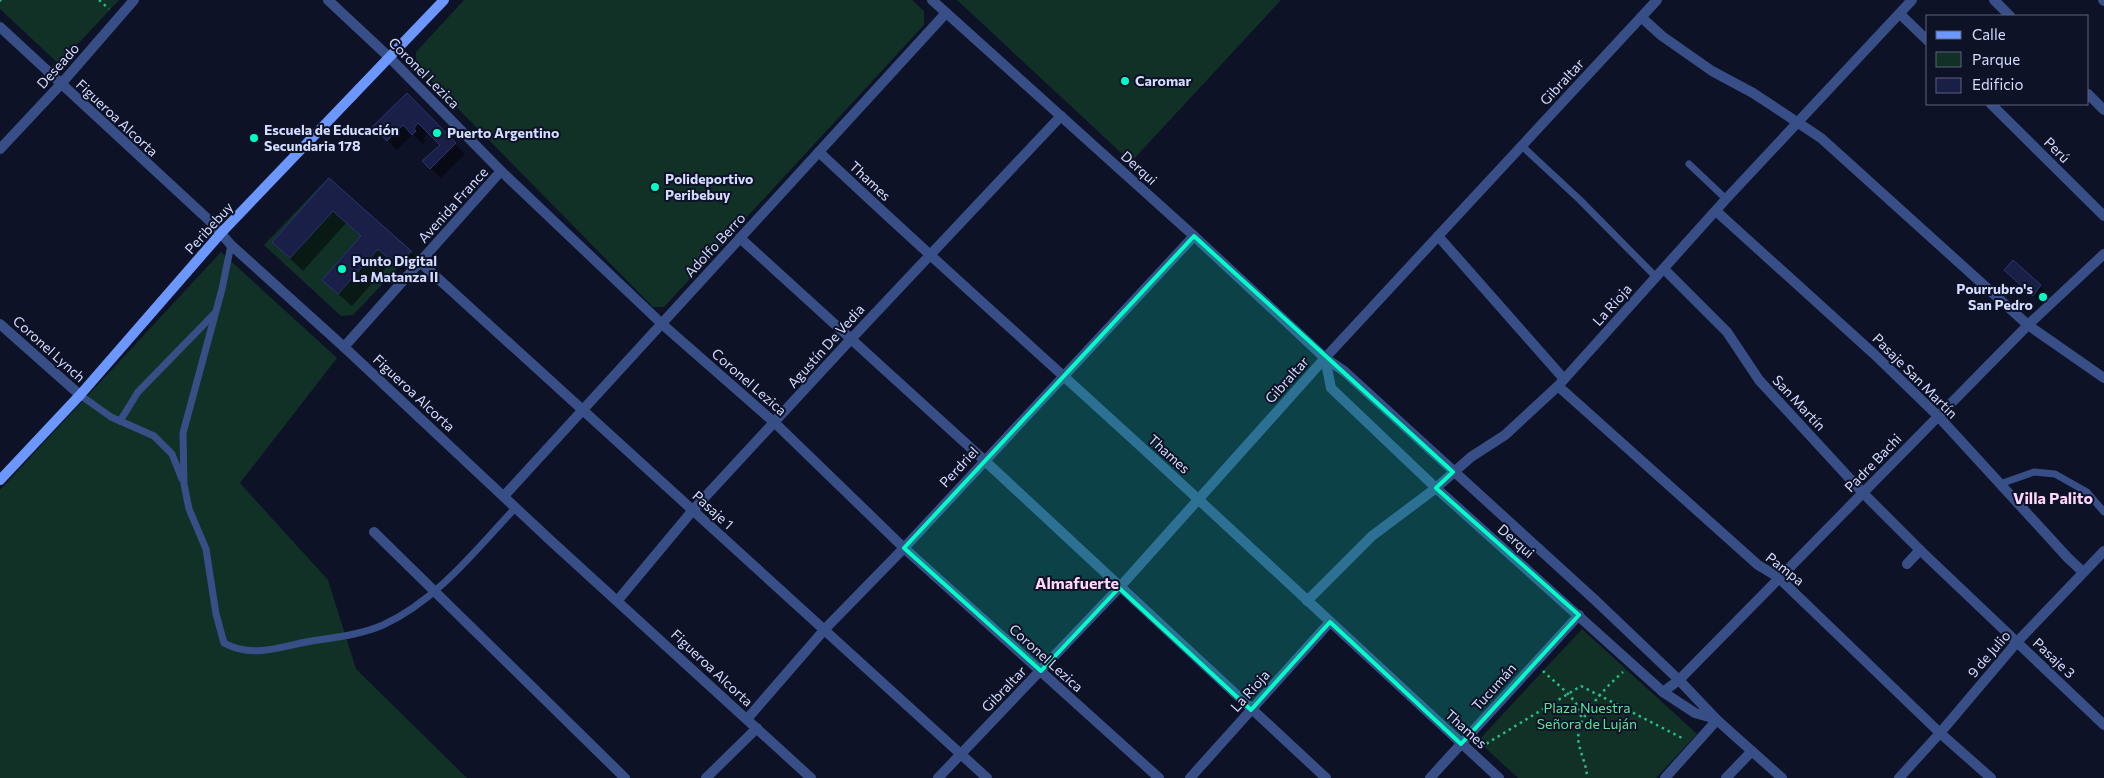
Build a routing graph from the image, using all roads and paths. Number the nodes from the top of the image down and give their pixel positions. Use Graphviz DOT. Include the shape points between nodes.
graph roads {
  1 [pos="134,0"];
  2 [pos="328,0"];
  3 [pos="444,0"];
  4 [pos="932,0"];
  5 [pos="1657,0"];
  6 [pos="1994,0"];
  7 [pos="1908,2"];
  8 [pos="946,13"];
  9 [pos="1900,14"];
  10 [pos="2009,15"];
  11 [pos="1641,17"];
  12 [pos="0,27"];
  13 [pos="1926,39"];
  14 [pos="390,58"];
  15 [pos="61,84"];
  16 [pos="2089,95"];
  17 [pos="1992,105"];
  18 [pos="2104,110"];
  19 [pos="1061,116"];
  20 [pos="1799,123"];
  21 [pos="1522,146"];
  22 [pos="0,150"];
  23 [pos="819,152"];
  24 [pos="1689,164"];
  25 [pos="501,171"];
  26 [pos="1726,200"];
  27 [pos="1716,211"];
  28 [pos="2104,216"];
  29 [pos="221,233"];
  30 [pos="1194,236"];
  31 [pos="1438,236"];
  32 [pos="740,238"];
  33 [pos="231,246"];
  34 [pos="2104,254"];
  35 [pos="929,256"];
  36 [pos="420,262"];
  37 [pos="1664,269"];
  38 [pos="1656,277"];
  39 [pos="215,314"];
  40 [pos="0,324"];
  41 [pos="662,324"];
  42 [pos="2028,325"];
  43 [pos="851,338"];
  44 [pos="344,347"];
  45 [pos="1325,358"];
  46 [pos="1062,376"];
  47 [pos="2104,378"];
  48 [pos="1561,383"];
  49 [pos="80,395"];
  50 [pos="583,409"];
  51 [pos="1938,416"];
  52 [pos="120,421"];
  53 [pos="775,423"];
  54 [pos="984,460"];
  55 [pos="1453,472"];
  56 [pos="0,480"];
  57 [pos="184,484"];
  58 [pos="2000,484"];
  59 [pos="1436,488"];
  60 [pos="1863,493"];
  61 [pos="504,496"];
  62 [pos="1199,500"];
  63 [pos="516,507"];
  64 [pos="693,510"];
  65 [pos="2104,512"];
  66 [pos="374,532"];
  67 [pos="904,548"];
  68 [pos="1920,550"];
  69 [pos="2104,551"];
  70 [pos="1906,564"];
  71 [pos="2083,572"];
  72 [pos="1778,577"];
  73 [pos="1119,588"];
  74 [pos="434,591"];
  75 [pos="618,600"];
  76 [pos="1307,601"];
  77 [pos="1579,615"];
  78 [pos="1330,622"];
  79 [pos="825,629"];
  80 [pos="2016,642"];
  81 [pos="1632,663"];
  82 [pos="1534,664"];
  83 [pos="1041,671"];
  84 [pos="1679,680"];
  85 [pos="1664,692"];
  86 [pos="1567,695"];
  87 [pos="1599,695"];
  88 [pos="1251,710"];
  89 [pos="746,719"];
  90 [pos="1717,720"];
  91 [pos="1580,724"];
  92 [pos="2104,725"];
  93 [pos="757,728"];
  94 [pos="1940,733"];
  95 [pos="1461,744"];
  96 [pos="1694,745"];
  97 [pos="1752,751"];
  98 [pos="1471,753"];
  99 [pos="961,754"];
  100 [pos="625,778"];
  101 [pos="706,778"];
  102 [pos="811,778"];
  103 [pos="938,778"];
  104 [pos="987,778"];
  105 [pos="1159,778"];
  106 [pos="1190,778"];
  107 [pos="1326,778"];
  108 [pos="1430,778"];
  109 [pos="1499,778"];
  110 [pos="1587,778"];
  111 [pos="1665,778"];
  112 [pos="1726,778"];
  113 [pos="1782,778"];
  114 [pos="1899,778"];
  115 [pos="1991,778"];
  1 -- 15 [label="street, Deseado"];
  2 -- 14 [label="street, Coronel Lezica"];
  3 -- 14 [label="street, Peribebuy"];
  4 -- 8 [label="street, Derqui"];
  5 -- 11 [label="street, Gibraltar"];
  6 -- 10 [label="street"];
  7 -- 9 [label="street, La Rioja"];
  8 -- 19 [label="street, Derqui"];
  8 -- 23 [label="street, Adolfo Berro"];
  9 -- 13 [label="street"];
  9 -- 20 [label="street, La Rioja"];
  11 -- 20 [label="street" via="1712,71"];
  11 -- 21 [label="street, Gibraltar"];
  12 -- 15 [label="street, Figueroa Alcorta"];
  14 -- 25 [label="street, Coronel Lezica"];
  14 -- 29 [label="street, Peribebuy"];
  15 -- 22 [label="street, Deseado"];
  15 -- 29 [label="street, Figueroa Alcorta"];
  16 -- 18 [label="street"];
  17 -- 28 [label="street, Perú"];
  19 -- 30 [label="street, Derqui"];
  19 -- 35 [label="street, Agustín De Vedia"];
  20 -- 26 [label="street, La Rioja"];
  20 -- 42 [label="street" via="1837,151"];
  21 -- 31 [label="street, Gibraltar"];
  21 -- 38 [label="lane"];
  23 -- 32 [label="street, Adolfo Berro"];
  23 -- 35 [label="street, Thames"];
  24 -- 26 [label="lane"];
  25 -- 36 [label="street, Avenida France"];
  25 -- 41 [label="street, Coronel Lezica"];
  26 -- 27 [label="street, La Rioja"];
  27 -- 37 [label="street, La Rioja"];
  27 -- 51 [label="street, Pasaje San Martín"];
  29 -- 33 [label="street, Figueroa Alcorta"];
  29 -- 49 [label="street, Peribebuy"];
  30 -- 45 [label="street, Derqui"];
  30 -- 46 [label="street, Perdriel"];
  31 -- 45 [label="street, Gibraltar"];
  31 -- 48 [label="street, Pampa"];
  32 -- 41 [label="street, Adolfo Berro"];
  32 -- 43 [label="street"];
  33 -- 39 [label="lane"];
  33 -- 44 [label="street, Figueroa Alcorta"];
  34 -- 42 [label="street, Padre Bachi"];
  35 -- 43 [label="street, Agustín De Vedia"];
  35 -- 46 [label="street, Thames"];
  36 -- 44 [label="street, Avenida France"];
  36 -- 50 [label="street, Pasaje 1"];
  37 -- 38 [label="street, La Rioja"];
  37 -- 60 [label="street, San Martín" via="1728,332 1759,380"];
  38 -- 48 [label="street, La Rioja"];
  39 -- 52 [label="lane" via="138,392"];
  39 -- 57 [label="lane" via="183,433"];
  40 -- 49 [label="street, Coronel Lynch"];
  41 -- 50 [label="street, Adolfo Berro"];
  41 -- 53 [label="street, Coronel Lezica"];
  42 -- 47 [label="street"];
  42 -- 51 [label="street, Padre Bachi"];
  43 -- 53 [label="street, Agustín De Vedia"];
  43 -- 54 [label="street"];
  44 -- 61 [label="street, Figueroa Alcorta"];
  45 -- 55 [label="street, Derqui" via="1344,371"];
  45 -- 59 [label="street, Derqui" via="1331,388"];
  45 -- 62 [label="street, Gibraltar"];
  46 -- 54 [label="street, Perdriel"];
  46 -- 62 [label="street, Thames"];
  48 -- 55 [label="street, La Rioja" via="1505,435"];
  48 -- 72 [label="street, Pampa" via="1758,565"];
  49 -- 52 [label="lane"];
  49 -- 56 [label="street, Peribebuy"];
  50 -- 61 [label="street, Adolfo Berro"];
  50 -- 64 [label="street, Pasaje 1"];
  51 -- 58 [label="street, Pasaje San Martín"];
  51 -- 60 [label="street, Padre Bachi"];
  52 -- 57 [label="lane" via="154,436 172,454"];
  53 -- 64 [label="street, Agustín De Vedia"];
  53 -- 67 [label="street, Coronel Lezica"];
  54 -- 67 [label="street, Perdriel"];
  54 -- 73 [label="street"];
  55 -- 59 [label="street, La Rioja"];
  55 -- 84 [label="street, Derqui"];
  57 -- 74 [label="lane" via="189,509 206,549 224,643 236,650 265,650 382,625"];
  58 -- 65 [label="lane" via="2034,472 2054,474 2087,492"];
  58 -- 71 [label="street, Pasaje San Martín"];
  59 -- 76 [label="street, La Rioja" via="1372,536"];
  59 -- 77 [label="street, Derqui"];
  60 -- 68 [label="street, San Martín"];
  60 -- 72 [label="street, Padre Bachi"];
  61 -- 63 [label="street, Figueroa Alcorta"];
  62 -- 73 [label="street, Gibraltar"];
  62 -- 76 [label="street, Thames"];
  63 -- 74 [label="lane"];
  63 -- 75 [label="street, Figueroa Alcorta"];
  64 -- 75 [label="street, Agustín De Vedia"];
  64 -- 79 [label="street, Pasaje 1"];
  66 -- 74 [label="street"];
  67 -- 79 [label="street, Perdriel"];
  67 -- 83 [label="street, Coronel Lezica"];
  68 -- 70 [label="street"];
  68 -- 80 [label="street, Pasaje 3"];
  69 -- 71 [label="street, 9 de Julio"];
  71 -- 80 [label="street, 9 de Julio"];
  72 -- 84 [label="street, Padre Bachi"];
  72 -- 94 [label="street, Pampa"];
  73 -- 83 [label="street, Gibraltar"];
  73 -- 88 [label="street"];
  74 -- 100 [label="street"];
  75 -- 89 [label="street, Figueroa Alcorta"];
  76 -- 78 [label="street, Thames"];
  77 -- 81 [label="street, Derqui"];
  77 -- 82 [label="street, Tucumán"];
  78 -- 88 [label="street, La Rioja"];
  78 -- 95 [label="street, Thames"];
  79 -- 89 [label="street, Perdriel"];
  79 -- 99 [label="street, Pasaje 1"];
  80 -- 92 [label="street, Pasaje 3"];
  80 -- 94 [label="street, 9 de Julio"];
  81 -- 85 [label="street, Derqui"];
  81 -- 87 [label="path"];
  82 -- 86 [label="path"];
  82 -- 95 [label="street, Tucumán"];
  83 -- 99 [label="street, Gibraltar"];
  83 -- 105 [label="street, Coronel Lezica"];
  84 -- 85 [label="street, Padre Bachi"];
  84 -- 90 [label="street, Derqui"];
  85 -- 90 [label="street, Derqui" via="1695,713"];
  86 -- 87 [label="path" via="1581,686"];
  86 -- 91 [label="path" via="1581,715"];
  86 -- 98 [label="path"];
  87 -- 91 [label="path"];
  87 -- 96 [label="path"];
  88 -- 106 [label="street, La Rioja"];
  88 -- 107 [label="street"];
  89 -- 93 [label="street, Figueroa Alcorta"];
  90 -- 96 [label="street"];
  90 -- 97 [label="street, Derqui"];
  91 -- 110 [label="path" via="1579,744"];
  93 -- 101 [label="street"];
  93 -- 102 [label="street, Figueroa Alcorta"];
  94 -- 114 [label="street, 9 de Julio"];
  94 -- 115 [label="street, Pampa"];
  95 -- 98 [label="street, Thames"];
  95 -- 108 [label="street, Tucumán"];
  96 -- 111 [label="street"];
  97 -- 112 [label="street"];
  97 -- 113 [label="street, Derqui"];
  98 -- 109 [label="street, Thames"];
  99 -- 103 [label="street, Gibraltar"];
  99 -- 104 [label="street, Pasaje 1"];
}
